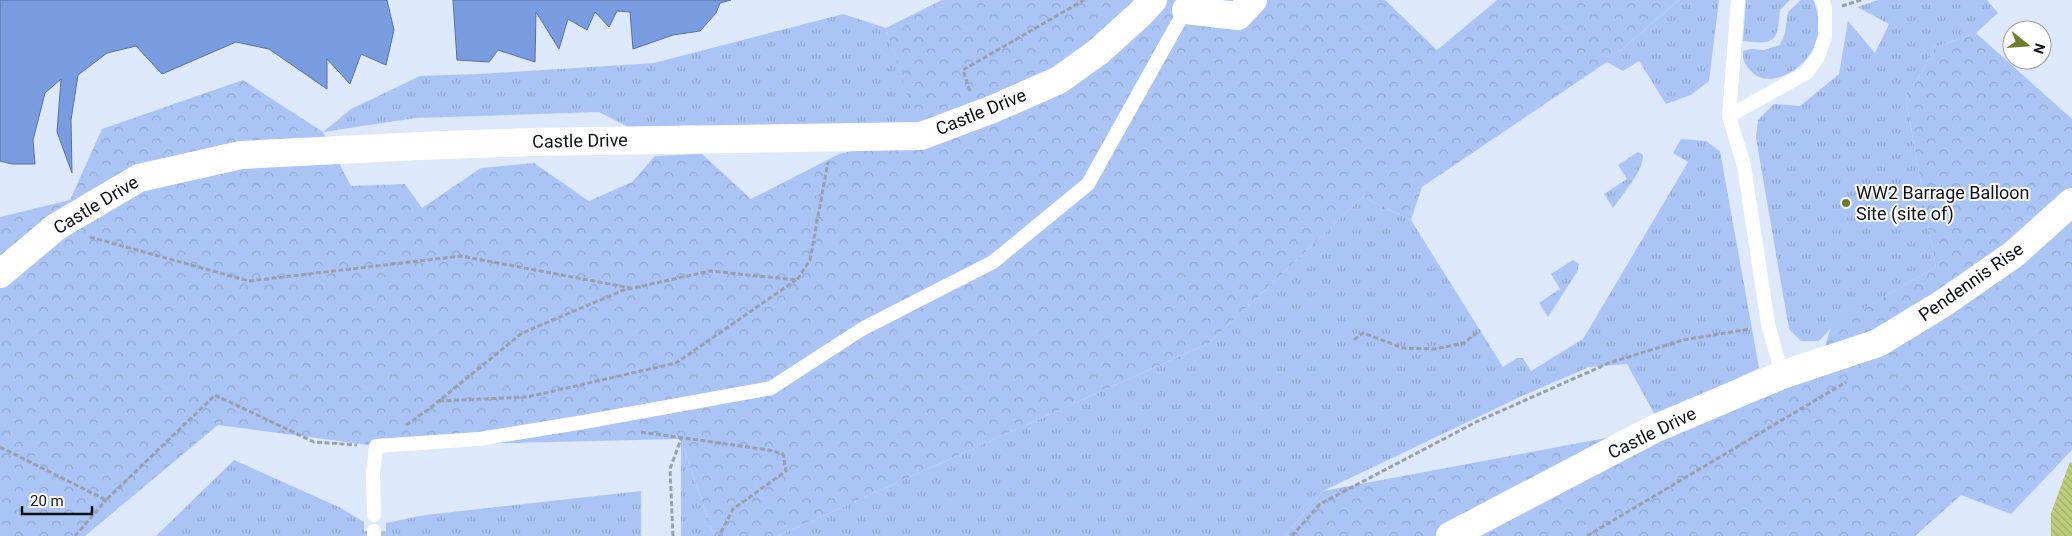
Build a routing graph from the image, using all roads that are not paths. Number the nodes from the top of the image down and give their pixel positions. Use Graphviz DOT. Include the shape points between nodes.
graph roads {
  1 [pos="1152,0"];
  2 [pos="1253,0"];
  3 [pos="1738,0"];
  4 [pos="1822,0"];
  5 [pos="1188,5"];
  6 [pos="1729,116"];
  7 [pos="2072,202"];
  8 [pos="0,274"];
  9 [pos="1862,350"];
  10 [pos="1782,375"];
  11 [pos="374,515"];
  12 [pos="1450,536"];
  1 -- 8 [label="street, Castle Drive" via="1098,52 1059,80 921,136 533,142 241,155 139,178 56,227"];
  2 -- 5 [label="street" via="1238,16"];
  3 -- 6 [label="lane"];
  4 -- 6 [label="lane" via="1825,37 1818,57 1806,73"];
  5 -- 11 [label="lane" via="1088,184 993,262 862,329 772,388 479,439 376,446"];
  6 -- 10 [label="lane" via="1744,166 1768,324"];
  7 -- 9 [label="street, Pendennis Rise" via="2014,254 1942,304 1878,344"];
  9 -- 10 [label="street, Castle Drive"];
  10 -- 12 [label="street, Castle Drive" via="1654,429"];
}
